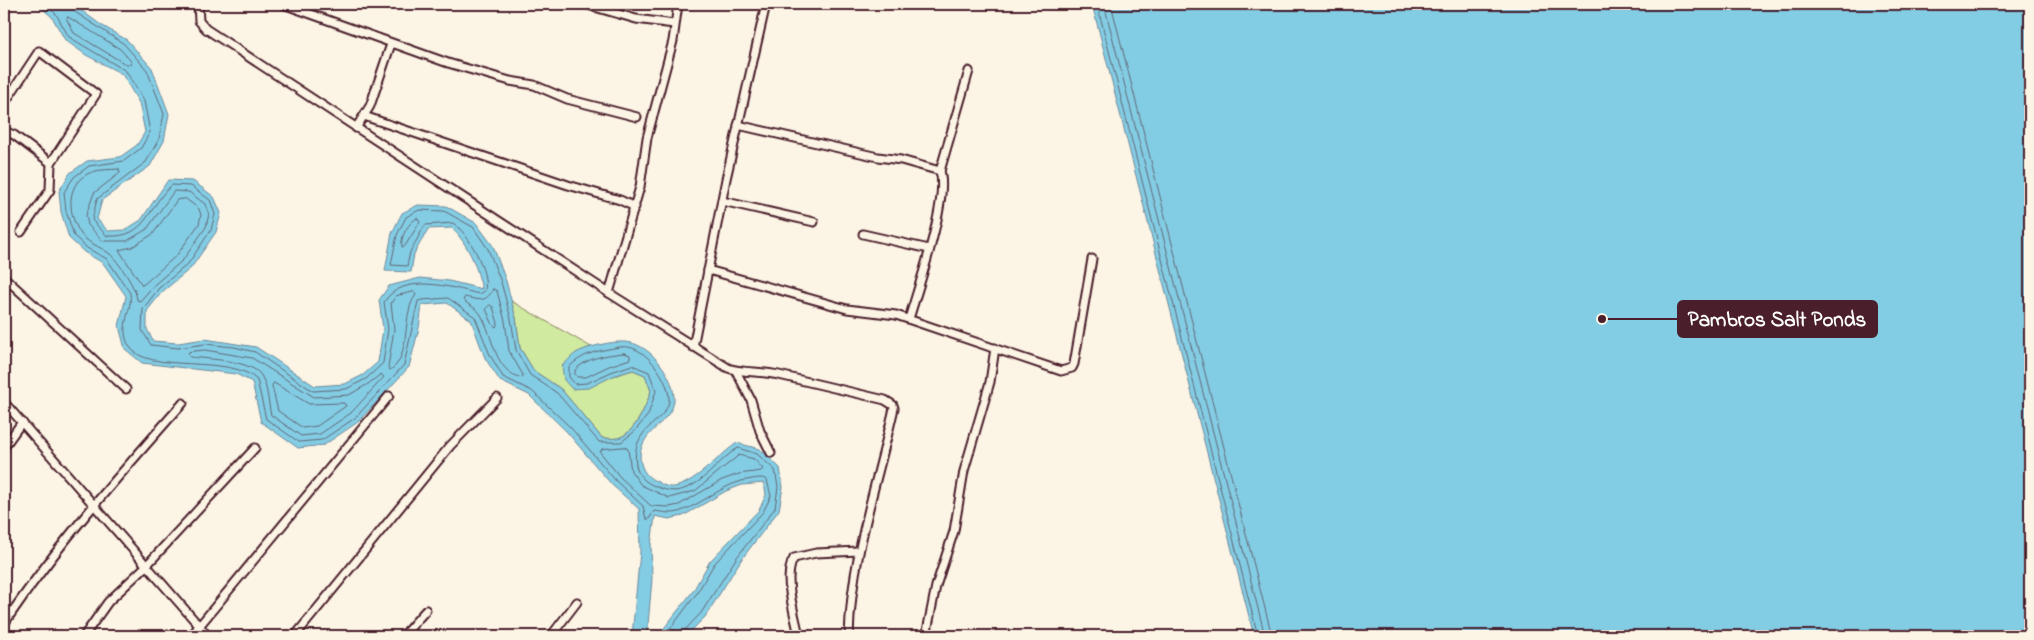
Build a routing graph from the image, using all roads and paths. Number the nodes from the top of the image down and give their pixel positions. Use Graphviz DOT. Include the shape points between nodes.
graph roads {
  1 [pos="198,4"];
  2 [pos="283,4"];
  3 [pos="584,4"];
  4 [pos="678,4"];
  5 [pos="766,4"];
  6 [pos="674,24"];
  7 [pos="391,44"];
  8 [pos="969,71"];
  9 [pos="4,104"];
  10 [pos="364,116"];
  11 [pos="637,117"];
  12 [pos="738,125"];
  13 [pos="356,128"];
  14 [pos="4,131"];
  15 [pos="51,163"];
  16 [pos="940,171"];
  17 [pos="722,201"];
  18 [pos="635,207"];
  19 [pos="814,222"];
  20 [pos="21,232"];
  21 [pos="863,234"];
  22 [pos="929,250"];
  23 [pos="1092,259"];
  24 [pos="708,270"];
  25 [pos="4,277"];
  26 [pos="609,293"];
  27 [pos="909,319"];
  28 [pos="693,347"];
  29 [pos="995,348"];
  30 [pos="736,371"];
  31 [pos="126,389"];
  32 [pos="389,396"];
  33 [pos="497,398"];
  34 [pos="4,402"];
  35 [pos="183,404"];
  36 [pos="22,422"];
  37 [pos="4,447"];
  38 [pos="255,448"];
  39 [pos="771,453"];
  40 [pos="93,505"];
  41 [pos="859,551"];
  42 [pos="146,566"];
  43 [pos="577,602"];
  44 [pos="426,610"];
  45 [pos="4,624"];
  46 [pos="200,626"];
  47 [pos="84,636"];
  48 [pos="191,636"];
  49 [pos="208,636"];
  50 [pos="295,636"];
  51 [pos="403,636"];
  52 [pos="551,636"];
  53 [pos="799,636"];
  54 [pos="849,636"];
  55 [pos="926,636"];
  1 -- 13 [label="street" via="199,21 206,29"];
  2 -- 7 [label="street"];
  3 -- 6 [label="street" via="636,19"];
  4 -- 6 [label="street"];
  5 -- 12 [label="street"];
  6 -- 18 [label="street" via="673,41 648,138"];
  7 -- 10 [label="street"];
  7 -- 11 [label="street" via="534,86 567,99"];
  8 -- 16 [label="street"];
  9 -- 15 [label="street" via="39,51 96,94"];
  10 -- 13 [label="street"];
  10 -- 18 [label="street"];
  12 -- 16 [label="street"];
  12 -- 17 [label="street"];
  13 -- 26 [label="street"];
  14 -- 15 [label="street"];
  15 -- 20 [label="street" via="50,190"];
  16 -- 22 [label="street" via="943,184"];
  17 -- 19 [label="street"];
  17 -- 24 [label="street"];
  18 -- 26 [label="street"];
  21 -- 22 [label="street"];
  22 -- 27 [label="street"];
  23 -- 29 [label="street" via="1072,368 1061,372"];
  24 -- 27 [label="street" via="847,309"];
  24 -- 28 [label="street"];
  25 -- 31 [label="street"];
  26 -- 28 [label="street"];
  27 -- 29 [label="street"];
  28 -- 30 [label="street"];
  29 -- 55 [label="street" via="990,382 964,471 954,531 936,586"];
  30 -- 39 [label="street"];
  30 -- 41 [label="street" via="762,371 885,400 893,405"];
  32 -- 46 [label="street"];
  33 -- 50 [label="street" via="450,446"];
  34 -- 36 [label="street"];
  35 -- 40 [label="street"];
  36 -- 37 [label="street"];
  36 -- 40 [label="street"];
  38 -- 42 [label="street"];
  40 -- 42 [label="street"];
  40 -- 45 [label="street"];
  41 -- 53 [label="street" via="816,553 794,558 788,572"];
  41 -- 54 [label="street"];
  42 -- 46 [label="street"];
  42 -- 47 [label="street" via="108,602"];
  43 -- 52 [label="street"];
  44 -- 51 [label="street"];
  46 -- 48 [label="street"];
  46 -- 49 [label="street"];
}
